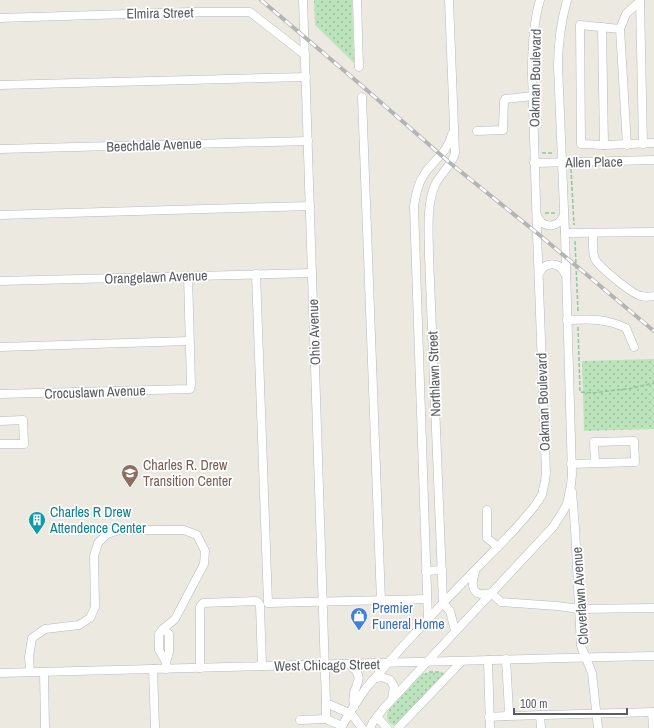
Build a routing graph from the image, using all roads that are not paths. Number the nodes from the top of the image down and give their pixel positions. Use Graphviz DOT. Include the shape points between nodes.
graph roads {
  1 [pos="303,0"];
  2 [pos="357,0"];
  3 [pos="449,0"];
  4 [pos="540,0"];
  5 [pos="567,0"];
  6 [pos="640,0"];
  7 [pos="0,18"];
  8 [pos="602,27"];
  9 [pos="620,29"];
  10 [pos="305,56"];
  11 [pos="360,67"];
  12 [pos="306,77"];
  13 [pos="0,85"];
  14 [pos="533,96"];
  15 [pos="362,97"];
  16 [pos="454,120"];
  17 [pos="477,132"];
  18 [pos="308,141"];
  19 [pos="654,143"];
  20 [pos="643,144"];
  21 [pos="604,145"];
  22 [pos="627,145"];
  23 [pos="0,149"];
  24 [pos="654,160"];
  25 [pos="561,162"];
  26 [pos="534,163"];
  27 [pos="429,168"];
  28 [pos="440,176"];
  29 [pos="310,206"];
  30 [pos="539,214"];
  31 [pos="561,214"];
  32 [pos="0,215"];
  33 [pos="414,220"];
  34 [pos="429,220"];
  35 [pos="654,232"];
  36 [pos="565,233"];
  37 [pos="593,233"];
  38 [pos="429,256"];
  39 [pos="415,257"];
  40 [pos="312,273"];
  41 [pos="256,274"];
  42 [pos="539,274"];
  43 [pos="566,275"];
  44 [pos="188,276"];
  45 [pos="0,281"];
  46 [pos="654,296"];
  47 [pos="567,320"];
  48 [pos="190,341"];
  49 [pos="0,347"];
  50 [pos="634,347"];
  51 [pos="0,394"];
  52 [pos="0,421"];
  53 [pos="421,434"];
  54 [pos="436,434"];
  55 [pos="0,444"];
  56 [pos="595,463"];
  57 [pos="571,464"];
  58 [pos="571,485"];
  59 [pos="487,510"];
  60 [pos="498,547"];
  61 [pos="442,570"];
  62 [pos="426,571"];
  63 [pos="475,572"];
  64 [pos="491,593"];
  65 [pos="427,599"];
  66 [pos="381,601"];
  67 [pos="323,602"];
  68 [pos="443,603"];
  69 [pos="654,608"];
  70 [pos="580,609"];
  71 [pos="428,620"];
  72 [pos="455,631"];
  73 [pos="654,656"];
  74 [pos="586,657"];
  75 [pos="506,659"];
  76 [pos="488,660"];
  77 [pos="462,661"];
  78 [pos="427,662"];
  79 [pos="389,663"];
  80 [pos="349,664"];
  81 [pos="166,665"];
  82 [pos="325,665"];
  83 [pos="262,666"];
  84 [pos="200,668"];
  85 [pos="153,669"];
  86 [pos="30,672"];
  87 [pos="44,672"];
  88 [pos="0,673"];
  89 [pos="376,678"];
  90 [pos="392,699"];
  91 [pos="326,703"];
  92 [pos="351,711"];
  93 [pos="653,712"];
  94 [pos="596,714"];
  95 [pos="540,715"];
  96 [pos="506,716"];
  97 [pos="377,717"];
  98 [pos="489,717"];
  99 [pos="326,719"];
  100 [pos="300,720"];
  101 [pos="341,727"];
  102 [pos="45,728"];
  103 [pos="155,728"];
  104 [pos="362,728"];
  105 [pos="370,728"];
  106 [pos="387,728"];
  107 [pos="398,728"];
  108 [pos="490,728"];
  109 [pos="541,728"];
  110 [pos="598,728"];
  111 [pos="653,728"];
  1 -- 10 [label="street, Ohio Avenue"];
  2 -- 11 [label="street"];
  3 -- 16 [label="street, Northlawn Street"];
  4 -- 14 [label="street, Oakman Boulevard" via="532,48"];
  5 -- 25 [label="street, Oakman Boulevard" via="561,23 558,53"];
  6 -- 9 [label="street" via="626,14"];
  6 -- 20 [label="street"];
  7 -- 10 [label="street, Elmira Street" via="250,12"];
  8 -- 9 [label="street"];
  8 -- 21 [label="street"];
  8 -- 21 [label="street" via="580,25 581,144"];
  9 -- 22 [label="street"];
  10 -- 12 [label="street, Ohio Avenue"];
  12 -- 13 [label="street"];
  12 -- 18 [label="street, Ohio Avenue"];
  14 -- 17 [label="street" via="505,99 504,128"];
  14 -- 26 [label="street, Oakman Boulevard"];
  15 -- 66 [label="street"];
  16 -- 27 [label="street, Northlawn Street" via="447,148"];
  16 -- 28 [label="street, Northlawn Street" via="453,160"];
  18 -- 23 [label="street, Beechdale Avenue"];
  18 -- 29 [label="street, Ohio Avenue"];
  19 -- 20 [label="street"];
  20 -- 22 [label="street"];
  21 -- 22 [label="street"];
  24 -- 25 [label="street, Allen Place"];
  25 -- 26 [label="street, Allen Place"];
  25 -- 31 [label="street, Oakman Boulevard"];
  26 -- 30 [label="street, Oakman Boulevard"];
  27 -- 28 [label="street"];
  27 -- 33 [label="street, Northlawn Street" via="424,173 416,192"];
  28 -- 34 [label="street, Northlawn Street" via="432,194"];
  29 -- 32 [label="street"];
  29 -- 40 [label="street, Ohio Avenue"];
  30 -- 31 [label="street" via="540,221 550,226 557,224 562,218"];
  30 -- 42 [label="street, Oakman Boulevard"];
  31 -- 36 [label="street, Oakman Boulevard"];
  33 -- 34 [label="street"];
  33 -- 39 [label="street, Northlawn Street"];
  34 -- 38 [label="street, Northlawn Street"];
  35 -- 37 [label="street"];
  36 -- 37 [label="street"];
  36 -- 43 [label="street, Oakman Boulevard"];
  37 -- 46 [label="street" via="594,255 597,262 634,292 643,297"];
  38 -- 39 [label="street"];
  38 -- 54 [label="street, Northlawn Street"];
  39 -- 53 [label="street, Northlawn Street"];
  40 -- 41 [label="street, Orangelawn Avenue"];
  40 -- 67 [label="street, Ohio Avenue"];
  41 -- 44 [label="street, Orangelawn Avenue"];
  41 -- 67 [label="street" via="268,604"];
  42 -- 43 [label="street" via="547,265 554,265 560,267"];
  42 -- 60 [label="street, Oakman Boulevard" via="545,481 542,496"];
  43 -- 47 [label="street, Oakman Boulevard"];
  44 -- 45 [label="street, Orangelawn Avenue"];
  44 -- 48 [label="street"];
  47 -- 50 [label="street" via="591,319 617,324 626,328"];
  47 -- 57 [label="street, Oakman Boulevard"];
  48 -- 49 [label="street"];
  48 -- 51 [label="street, Crocuslawn Avenue" via="190,389"];
  52 -- 55 [label="street" via="23,420 24,444"];
  53 -- 54 [label="street"];
  53 -- 62 [label="street, Northlawn Street"];
  54 -- 61 [label="street, Northlawn Street"];
  56 -- 56 [label="street" via="635,462 634,441 594,442"];
  56 -- 57 [label="street"];
  57 -- 58 [label="street, Oakman Boulevard"];
  58 -- 64 [label="street, Oakman Boulevard" via="567,504 557,522"];
  58 -- 70 [label="street, Cloverlawn Avenue"];
  59 -- 60 [label="street" via="488,538"];
  60 -- 63 [label="street, Oakman Boulevard"];
  61 -- 62 [label="street"];
  61 -- 68 [label="street, Northlawn Street"];
  62 -- 65 [label="street, Northlawn Street"];
  63 -- 64 [label="street" via="472,580 475,592 482,595"];
  63 -- 68 [label="street, Oakman Boulevard"];
  64 -- 70 [label="street" via="501,602"];
  64 -- 72 [label="street, Oakman Boulevard"];
  65 -- 66 [label="street"];
  65 -- 71 [label="street, Northlawn Street"];
  66 -- 67 [label="street"];
  67 -- 82 [label="street, Ohio Avenue"];
  68 -- 71 [label="street, Oakman Boulevard"];
  68 -- 72 [label="street, Northlawn Street" via="450,611"];
  69 -- 70 [label="street"];
  70 -- 74 [label="street, Cloverlawn Avenue" via="581,646"];
  71 -- 79 [label="street, Oakman Boulevard"];
  72 -- 78 [label="street, Oakman Boulevard"];
  73 -- 74 [label="street, West Chicago Street"];
  74 -- 75 [label="street, West Chicago Street"];
  74 -- 94 [label="street, Cloverlawn Avenue" via="592,673"];
  75 -- 76 [label="street, West Chicago Street"];
  75 -- 96 [label="street" via="509,712"];
  76 -- 77 [label="street, West Chicago Street"];
  76 -- 98 [label="street"];
  77 -- 78 [label="street, West Chicago Street"];
  77 -- 107 [label="street"];
  78 -- 79 [label="street, West Chicago Street"];
  78 -- 90 [label="street, Oakman Boulevard"];
  79 -- 80 [label="street, West Chicago Street"];
  79 -- 89 [label="street, Oakman Boulevard"];
  80 -- 82 [label="street, West Chicago Street"];
  80 -- 92 [label="street" via="359,676"];
  81 -- 84 [label="street, West Chicago Street"];
  81 -- 85 [label="street, West Chicago Street"];
  81 -- 86 [label="street" via="169,634 163,629 175,620 204,564 205,551 197,535 184,530 120,530 107,534 98,543 94,556 95,607 90,618 79,625 45,629 32,638"];
  82 -- 83 [label="street, West Chicago Street"];
  82 -- 91 [label="street, Ohio Avenue"];
  83 -- 84 [label="street, West Chicago Street"];
  83 -- 84 [label="street" via="260,605 257,601 203,603 200,607"];
  85 -- 87 [label="street, West Chicago Street"];
  85 -- 103 [label="street"];
  86 -- 87 [label="street, West Chicago Street"];
  86 -- 88 [label="street, West Chicago Street"];
  87 -- 102 [label="street"];
  89 -- 90 [label="street" via="390,680 394,686"];
  89 -- 92 [label="street, Oakman Boulevard"];
  90 -- 97 [label="street, Oakman Boulevard"];
  91 -- 92 [label="street"];
  91 -- 99 [label="street, Ohio Avenue"];
  92 -- 101 [label="street, Oakman Boulevard"];
  92 -- 104 [label="street"];
  93 -- 94 [label="street"];
  93 -- 111 [label="street"];
  94 -- 95 [label="street"];
  94 -- 110 [label="street, Cloverlawn Avenue"];
  95 -- 96 [label="street"];
  95 -- 109 [label="street"];
  96 -- 98 [label="street"];
  97 -- 105 [label="street, Oakman Boulevard"];
  97 -- 106 [label="street"];
  98 -- 108 [label="street"];
  99 -- 100 [label="street"];
  99 -- 101 [label="street"];
}
